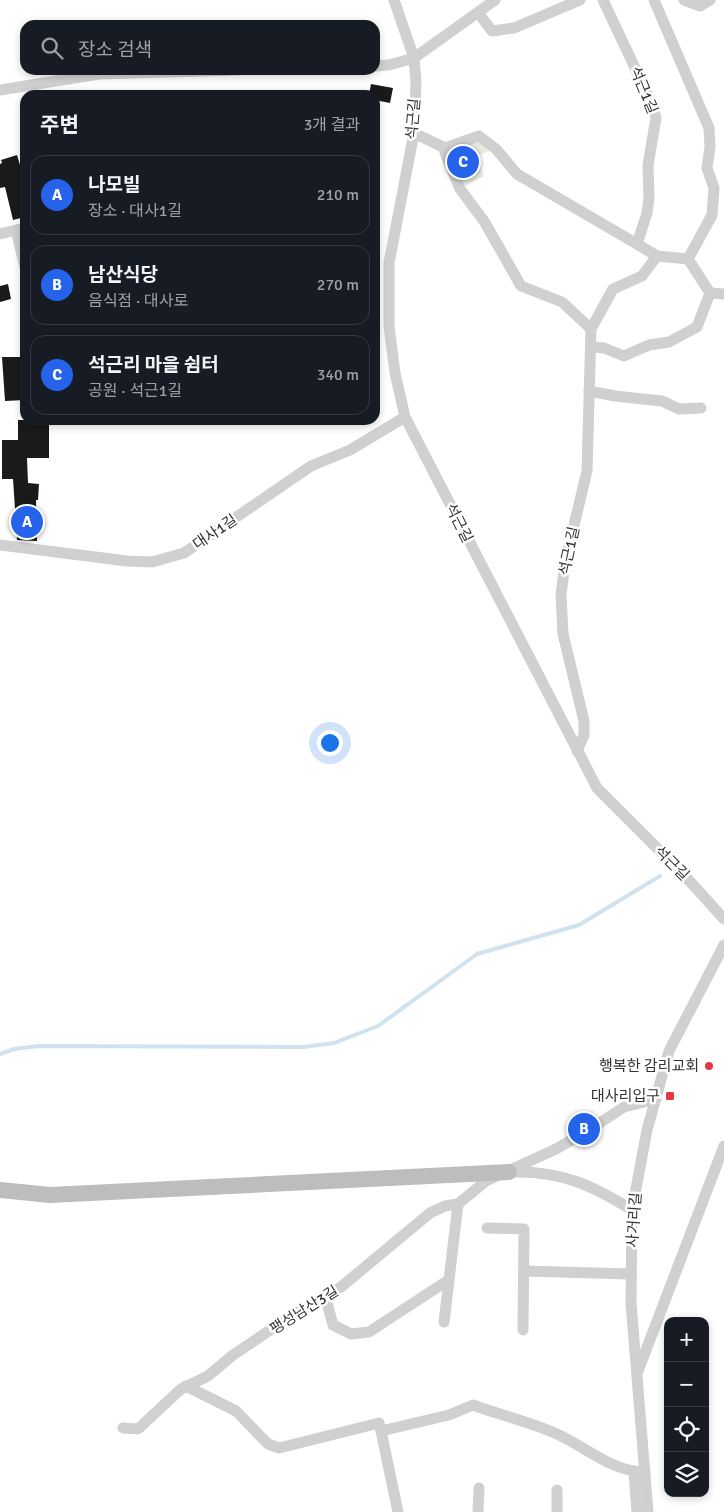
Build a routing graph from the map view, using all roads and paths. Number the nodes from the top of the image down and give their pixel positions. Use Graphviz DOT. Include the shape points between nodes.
graph roads {
  1 [pos="394,0"];
  2 [pos="495,0"];
  3 [pos="580,0"];
  4 [pos="603,0"];
  5 [pos="654,0"];
  6 [pos="684,0"];
  7 [pos="710,0"];
  8 [pos="479,14"];
  9 [pos="414,58"];
  10 [pos="380,66"];
  11 [pos="93,75"];
  12 [pos="0,90"];
  13 [pos="414,133"];
  14 [pos="445,148"];
  15 [pos="20,229"];
  16 [pos="0,234"];
  17 [pos="637,244"];
  18 [pos="657,256"];
  19 [pos="688,259"];
  20 [pos="710,292"];
  21 [pos="724,294"];
  22 [pos="591,329"];
  23 [pos="591,347"];
  24 [pos="589,390"];
  25 [pos="702,408"];
  26 [pos="405,417"];
  27 [pos="0,545"];
  28 [pos="577,752"];
  29 [pos="724,919"];
  30 [pos="724,944"];
  31 [pos="656,1100"];
  32 [pos="724,1146"];
  33 [pos="509,1172"];
  34 [pos="0,1190"];
  35 [pos="458,1204"];
  36 [pos="632,1210"];
  37 [pos="487,1228"];
  38 [pos="524,1272"];
  39 [pos="631,1274"];
  40 [pos="447,1281"];
  41 [pos="326,1299"];
  42 [pos="444,1322"];
  43 [pos="523,1330"];
  44 [pos="637,1374"];
  45 [pos="186,1386"];
  46 [pos="124,1428"];
  47 [pos="381,1432"];
  48 [pos="639,1472"];
  49 [pos="479,1488"];
  50 [pos="558,1490"];
  51 [pos="398,1512"];
  52 [pos="478,1512"];
  53 [pos="557,1512"];
  54 [pos="637,1512"];
  55 [pos="648,1512"];
  1 -- 9 [label="street, 석근길"];
  2 -- 8 [label="street"];
  3 -- 8 [label="street" via="514,28 492,31"];
  4 -- 17 [label="street, 석근1길" via="656,118 649,156 647,213"];
  5 -- 19 [label="street" via="709,128 707,168 714,188 712,215"];
  6 -- 7 [label="street" via="700,6"];
  8 -- 9 [label="street"];
  9 -- 10 [label="street"];
  9 -- 13 [label="street, 석근길"];
  11 -- 12 [label="street"];
  13 -- 14 [label="street"];
  13 -- 26 [label="street, 석근길" via="389,262 389,326"];
  14 -- 17 [label="street" via="479,136 496,149 517,174"];
  14 -- 22 [label="street" via="460,189 484,221 521,286 562,302"];
  15 -- 16 [label="street"];
  17 -- 18 [label="street"];
  18 -- 19 [label="street"];
  18 -- 22 [label="street, 석근1길" via="642,276 613,289"];
  19 -- 20 [label="street"];
  20 -- 21 [label="street"];
  20 -- 23 [label="street" via="697,327 669,342 649,344 624,356"];
  22 -- 23 [label="street, 석근1길"];
  23 -- 24 [label="street, 석근1길"];
  24 -- 25 [label="street" via="662,401 679,409"];
  24 -- 28 [label="street, 석근1길" via="587,471 565,563 561,595 563,634 584,721 584,734"];
  26 -- 27 [label="street, 대사1길" via="350,450 311,466 184,553 152,562"];
  26 -- 28 [label="street, 석근길"];
  28 -- 29 [label="street, 석근길" via="597,788"];
  30 -- 31 [label="street, 사거리길" via="669,1051"];
  31 -- 33 [label="street" via="624,1107 589,1130"];
  31 -- 36 [label="street, 사거리길"];
  32 -- 44 [label="street"];
  33 -- 34 [label="street" via="50,1195"];
  33 -- 35 [label="street, 팽성남산3길" via="486,1181"];
  33 -- 36 [label="street" via="538,1171 584,1183"];
  35 -- 40 [label="street"];
  35 -- 41 [label="street, 팽성남산3길" via="430,1213 341,1288 328,1294"];
  36 -- 39 [label="street, 사거리길"];
  37 -- 38 [label="street" via="524,1229"];
  38 -- 39 [label="street"];
  38 -- 43 [label="street"];
  39 -- 44 [label="street, 사거리길"];
  40 -- 41 [label="street" via="379,1327 359,1334 351,1334 333,1325"];
  40 -- 42 [label="street"];
  41 -- 45 [label="street, 팽성남산3길" via="294,1314 208,1376"];
  44 -- 48 [label="street, 사거리길"];
  45 -- 46 [label="street, 팽성남산3길" via="138,1429"];
  45 -- 47 [label="street" via="236,1411 268,1444 279,1448 379,1422"];
  47 -- 48 [label="street" via="449,1415 473,1405 557,1434 615,1466"];
  47 -- 51 [label="street"];
  48 -- 54 [label="street"];
  48 -- 55 [label="street, 사거리길"];
  49 -- 52 [label="street"];
  50 -- 53 [label="street"];
}
